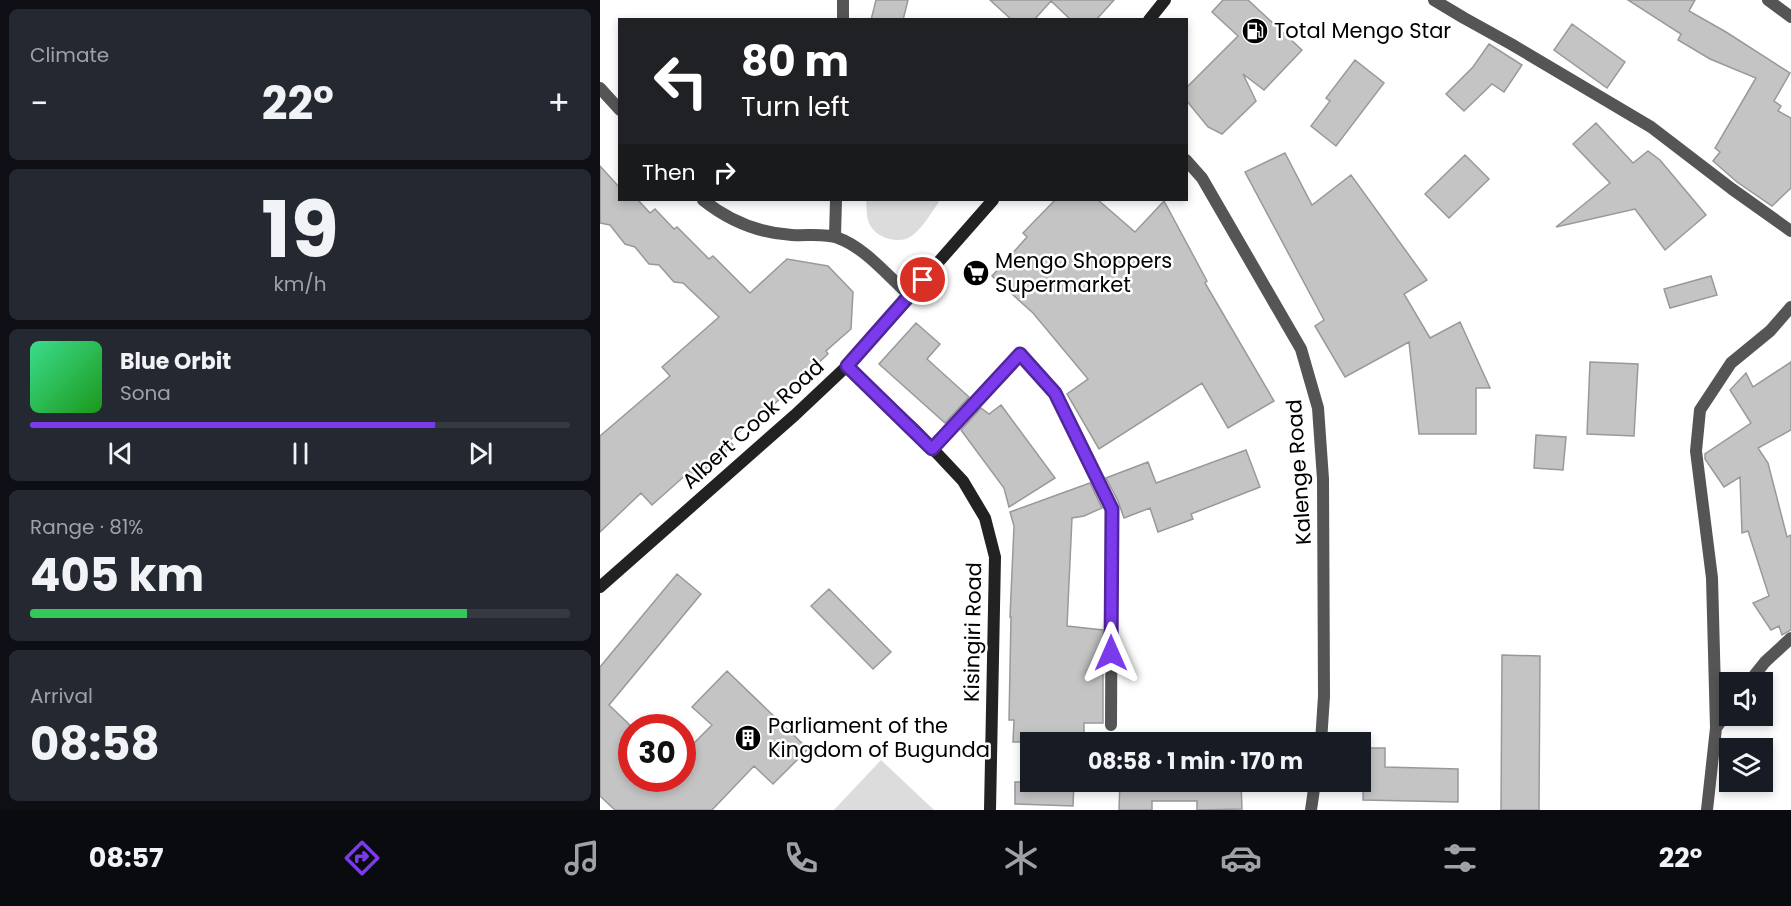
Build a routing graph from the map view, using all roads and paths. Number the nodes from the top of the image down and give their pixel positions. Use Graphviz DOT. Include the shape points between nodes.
graph roads {
  1 [pos="843,0"];
  2 [pos="1165,0"];
  3 [pos="1434,0"];
  4 [pos="1768,0"];
  5 [pos="1791,17"];
  6 [pos="843,18"];
  7 [pos="1151,18"];
  8 [pos="600,88"];
  9 [pos="618,108"];
  10 [pos="1188,162"];
  11 [pos="704,201"];
  12 [pos="836,201"];
  13 [pos="992,201"];
  14 [pos="1791,231"];
  15 [pos="835,236"];
  16 [pos="909,296"];
  17 [pos="1791,307"];
  18 [pos="847,366"];
  19 [pos="932,449"];
  20 [pos="600,587"];
  21 [pos="1791,638"];
  22 [pos="1757,672"];
  23 [pos="1111,724"];
  24 [pos="1719,724"];
  25 [pos="1716,728"];
  26 [pos="1322,732"];
  27 [pos="1314,792"];
  28 [pos="990,810"];
  29 [pos="1311,810"];
  30 [pos="1707,810"];
  1 -- 6 [label="street"];
  2 -- 7 [label="main road"];
  3 -- 14 [label="street" via="1651,127"];
  4 -- 5 [label="street"];
  8 -- 9 [label="street"];
  10 -- 26 [label="street, Kalenge Road" via="1202,178 1301,349 1318,408 1323,479"];
  11 -- 15 [label="street" via="748,226 788,235"];
  12 -- 15 [label="street"];
  13 -- 16 [label="main road, Albert Cook Road"];
  15 -- 16 [label="street" via="854,245"];
  16 -- 18 [label="main road, Albert Cook Road"];
  17 -- 25 [label="street" via="1770,331 1731,363 1700,410 1696,451 1712,578"];
  18 -- 19 [label="main road, Kisingiri Road"];
  18 -- 20 [label="main road, Albert Cook Road"];
  19 -- 23 [label="street" via="1020,354 1055,393 1112,509"];
  19 -- 28 [label="main road, Kisingiri Road" via="969,490 985,518 995,557"];
  21 -- 22 [label="street"];
  24 -- 25 [label="street"];
  25 -- 30 [label="street"];
  27 -- 29 [label="street"];
}
